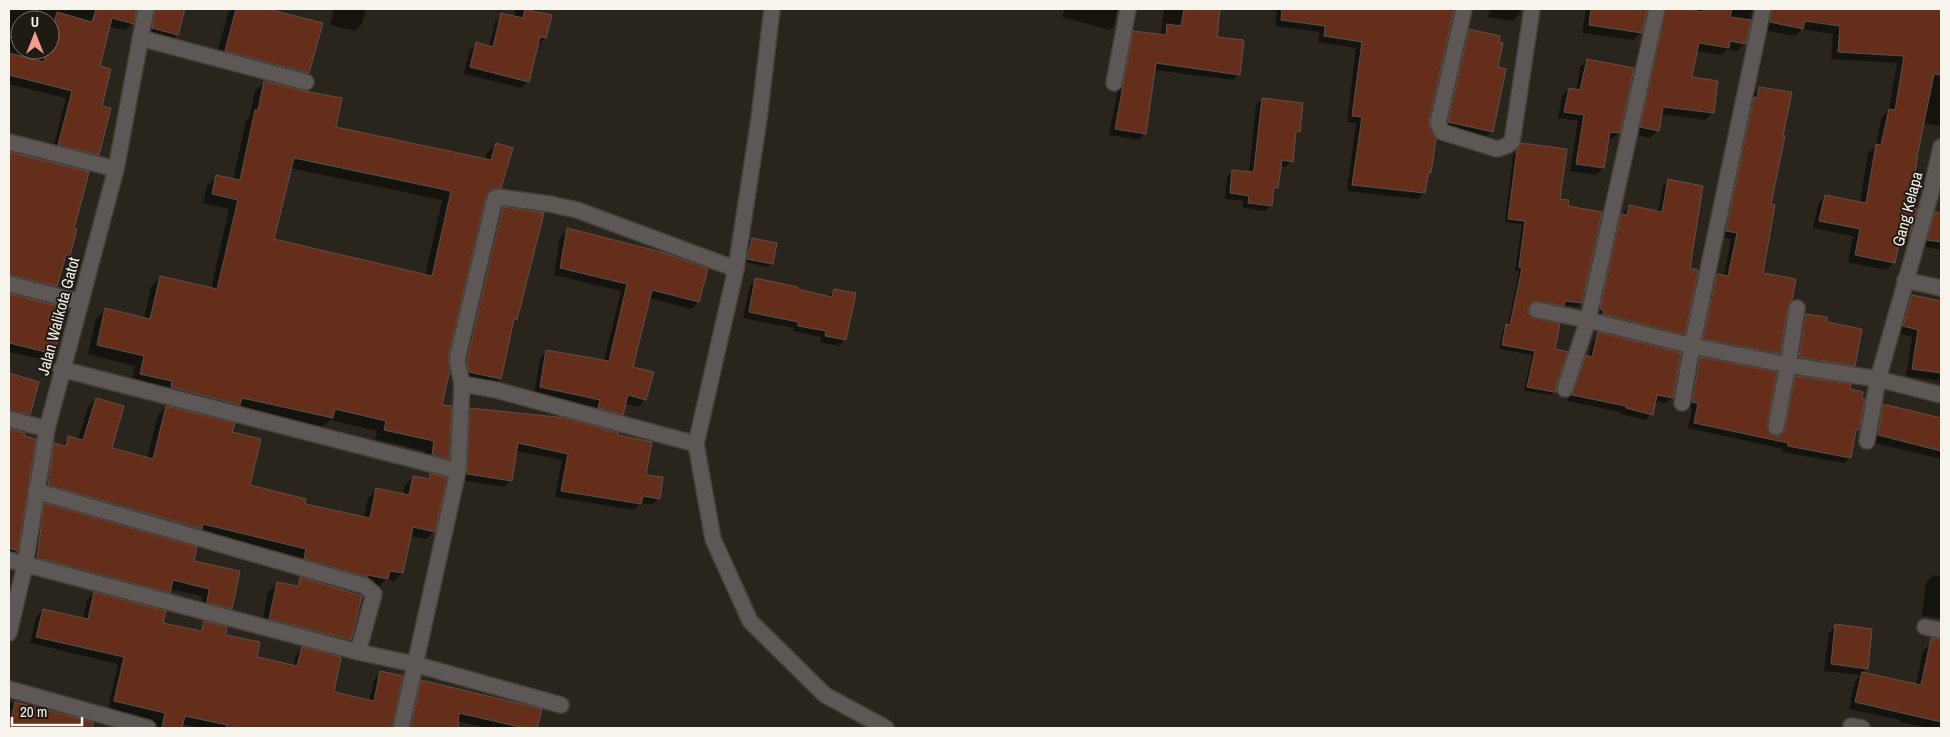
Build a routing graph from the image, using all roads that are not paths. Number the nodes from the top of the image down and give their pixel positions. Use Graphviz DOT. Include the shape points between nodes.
graph roads {
  1 [pos="146,9"];
  2 [pos="772,9"];
  3 [pos="1128,9"];
  4 [pos="1464,9"];
  5 [pos="1532,9"];
  6 [pos="1657,9"];
  7 [pos="1763,9"];
  8 [pos="140,38"];
  9 [pos="306,82"];
  10 [pos="1114,83"];
  11 [pos="9,142"];
  12 [pos="1941,146"];
  13 [pos="116,169"];
  14 [pos="1936,197"];
  15 [pos="736,268"];
  16 [pos="1905,280"];
  17 [pos="9,284"];
  18 [pos="1941,288"];
  19 [pos="81,302"];
  20 [pos="1797,308"];
  21 [pos="1537,310"];
  22 [pos="1588,320"];
  23 [pos="1692,346"];
  24 [pos="1788,366"];
  25 [pos="61,369"];
  26 [pos="1878,378"];
  27 [pos="462,384"];
  28 [pos="1566,389"];
  29 [pos="1941,395"];
  30 [pos="1682,403"];
  31 [pos="9,419"];
  32 [pos="1776,427"];
  33 [pos="47,429"];
  34 [pos="1867,440"];
  35 [pos="696,444"];
  36 [pos="458,470"];
  37 [pos="36,491"];
  38 [pos="9,560"];
  39 [pos="25,565"];
  40 [pos="1925,627"];
  41 [pos="1941,630"];
  42 [pos="9,633"];
  43 [pos="358,652"];
  44 [pos="414,664"];
  45 [pos="9,689"];
  46 [pos="561,705"];
  47 [pos="148,728"];
  48 [pos="401,728"];
  49 [pos="886,728"];
  1 -- 8 [label="street, Jalan Walikota Gatot"];
  2 -- 15 [label="street"];
  3 -- 10 [label="street"];
  4 -- 5 [label="street" via="1439,128 1442,132 1497,149 1512,142"];
  6 -- 22 [label="street"];
  7 -- 23 [label="street"];
  8 -- 9 [label="street"];
  8 -- 13 [label="street, Jalan Walikota Gatot"];
  11 -- 13 [label="street"];
  12 -- 14 [label="street, Gang Kelapa"];
  13 -- 19 [label="street, Jalan Walikota Gatot"];
  14 -- 16 [label="street, Gang Kelapa"];
  15 -- 27 [label="street" via="577,210 494,198 457,360"];
  15 -- 35 [label="street"];
  16 -- 18 [label="street"];
  16 -- 26 [label="street, Gang Kelapa"];
  17 -- 19 [label="street"];
  19 -- 25 [label="street, Jalan Walikota Gatot"];
  20 -- 24 [label="street"];
  21 -- 22 [label="street"];
  22 -- 23 [label="street"];
  22 -- 28 [label="street"];
  23 -- 24 [label="street"];
  23 -- 30 [label="street"];
  24 -- 26 [label="street"];
  24 -- 32 [label="street"];
  25 -- 33 [label="street, Jalan Walikota Gatot"];
  25 -- 36 [label="street"];
  26 -- 29 [label="street"];
  26 -- 34 [label="street, Gang Kelapa"];
  27 -- 35 [label="street" via="496,390"];
  27 -- 36 [label="street"];
  31 -- 33 [label="street"];
  33 -- 37 [label="street, Jalan Walikota Gatot"];
  35 -- 49 [label="street" via="713,539 750,621 825,695"];
  36 -- 44 [label="street"];
  37 -- 39 [label="street, Jalan Walikota Gatot"];
  37 -- 43 [label="street" via="365,586 374,594"];
  38 -- 39 [label="street"];
  39 -- 42 [label="street, Jalan Walikota Gatot"];
  39 -- 43 [label="street"];
  40 -- 41 [label="street"];
  43 -- 44 [label="street"];
  44 -- 46 [label="street"];
  44 -- 48 [label="street"];
  45 -- 47 [label="street"];
}
